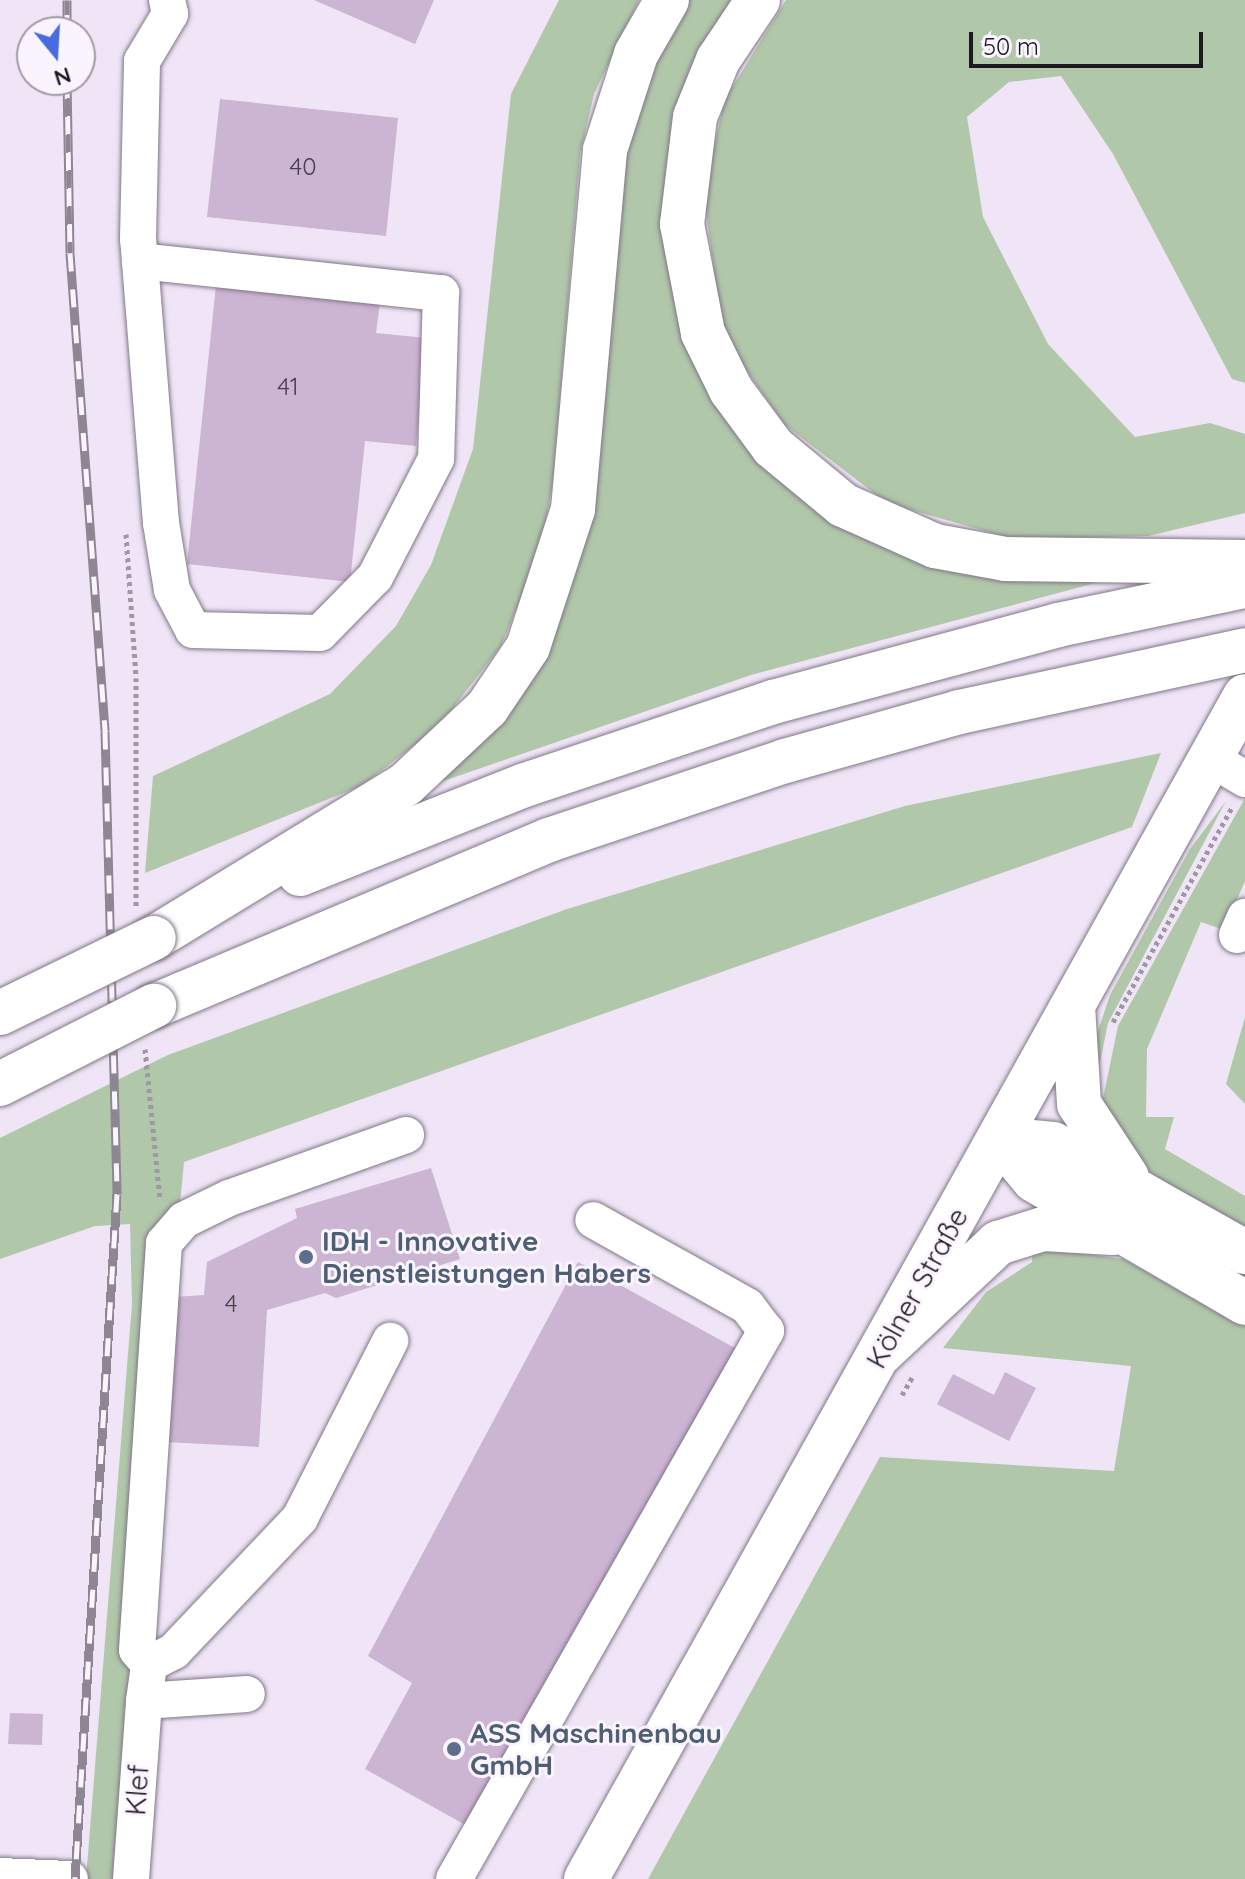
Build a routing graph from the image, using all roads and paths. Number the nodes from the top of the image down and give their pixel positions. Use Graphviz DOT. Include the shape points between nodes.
graph roads {
  1 [pos="667,0"];
  2 [pos="758,0"];
  3 [pos="168,7"];
  4 [pos="140,261"];
  5 [pos="1245,562"];
  6 [pos="1245,586"];
  7 [pos="1237,653"];
  8 [pos="1245,696"];
  9 [pos="1228,768"];
  10 [pos="154,938"];
  11 [pos="1073,1006"];
  12 [pos="0,1013"];
  13 [pos="145,1056"];
  14 [pos="0,1084"];
  15 [pos="406,1135"];
  16 [pos="1000,1139"];
  17 [pos="1138,1191"];
  18 [pos="593,1220"];
  19 [pos="1123,1235"];
  20 [pos="164,1243"];
  21 [pos="1245,1252"];
  22 [pos="1245,1303"];
  23 [pos="390,1341"];
  24 [pos="881,1353"];
  25 [pos="162,1658"];
  26 [pos="247,1694"];
  27 [pos="144,1701"];
  28 [pos="0,1876"];
  29 [pos="70,1879"];
  30 [pos="131,1879"];
  31 [pos="454,1879"];
  32 [pos="586,1879"];
  1 -- 10 [label="main road" via="630,68 605,150 573,509 528,647 479,718 406,784"];
  2 -- 5 [label="main road" via="718,60 695,117 682,224 703,333 731,390 773,447 843,505 935,546 1005,559"];
  3 -- 4 [label="street" via="142,61"];
  4 -- 4 [label="street" via="172,590 193,630 320,633 375,577 436,459 441,293"];
  6 -- 10 [label="main road" via="1058,625 773,702 525,785"];
  7 -- 14 [label="main road, bridge" via="959,712 785,761 535,846 154,1006"];
  8 -- 9 [label="main road, Kölner Straße"];
  9 -- 11 [label="main road, Kölner Straße"];
  10 -- 12 [label="main road, bridge"];
  11 -- 16 [label="main road, Kölner Straße"];
  11 -- 17 [label="main road" via="1079,1104"];
  13 -- 20 [label="path"];
  15 -- 20 [label="street" via="229,1198 184,1220"];
  16 -- 17 [label="main road" via="1053,1144"];
  16 -- 19 [label="main road" via="1034,1180"];
  16 -- 24 [label="main road, Kölner Straße"];
  17 -- 21 [label="main road"];
  18 -- 31 [label="street" via="747,1306 766,1331"];
  19 -- 22 [label="main road"];
  19 -- 24 [label="main road" via="1043,1229 998,1243"];
  20 -- 25 [label="street" via="137,1650"];
  23 -- 25 [label="street" via="300,1518"];
  24 -- 32 [label="main road, Kölner Straße"];
  25 -- 27 [label="street, Klef"];
  26 -- 27 [label="street"];
  27 -- 30 [label="street, Klef"];
  28 -- 29 [label="street"];
}
